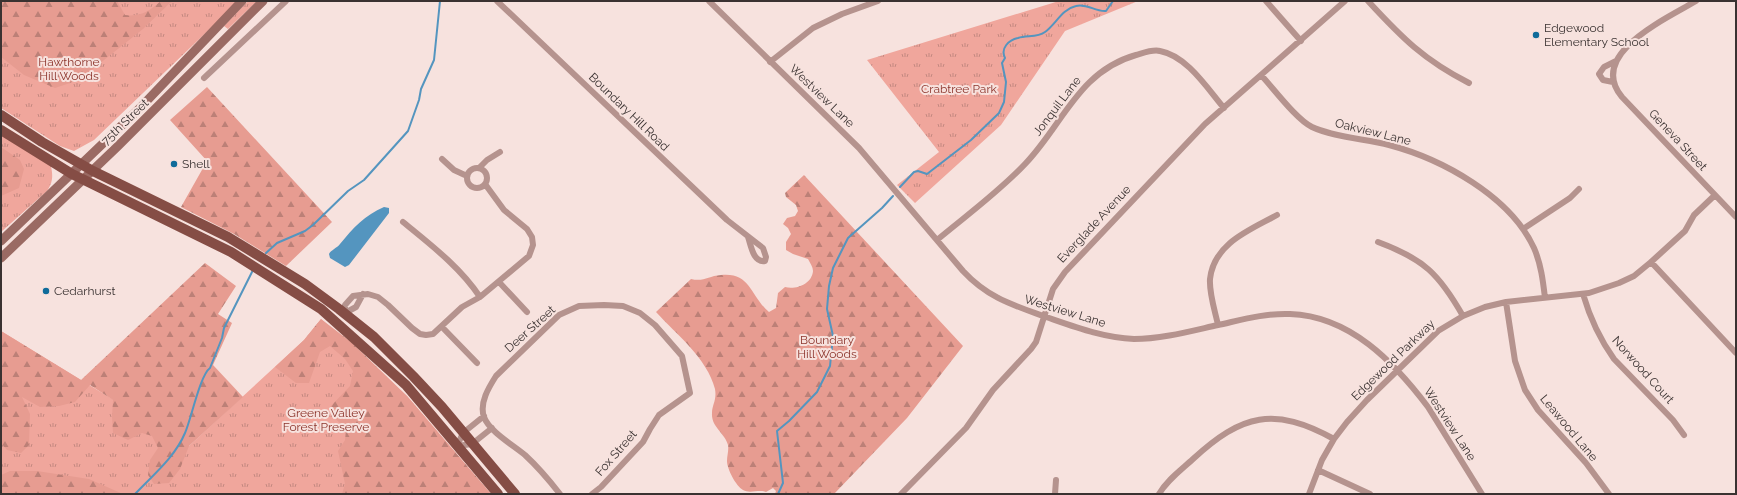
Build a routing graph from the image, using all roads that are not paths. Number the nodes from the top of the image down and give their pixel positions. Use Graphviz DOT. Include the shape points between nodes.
graph roads {
  1 [pos="242,1"];
  2 [pos="263,1"];
  3 [pos="286,1"];
  4 [pos="497,1"];
  5 [pos="708,1"];
  6 [pos="878,1"];
  7 [pos="1266,1"];
  8 [pos="1345,1"];
  9 [pos="1368,1"];
  10 [pos="1696,1"];
  11 [pos="1301,41"];
  12 [pos="1616,61"];
  13 [pos="770,62"];
  14 [pos="1261,75"];
  15 [pos="204,78"];
  16 [pos="1613,82"];
  17 [pos="1469,83"];
  18 [pos="1224,108"];
  19 [pos="1,115"];
  20 [pos="1,130"];
  21 [pos="500,152"];
  22 [pos="442,159"];
  23 [pos="81,165"];
  24 [pos="479,168"];
  25 [pos="93,171"];
  26 [pos="72,174"];
  27 [pos="467,176"];
  28 [pos="84,180"];
  29 [pos="485,184"];
  30 [pos="1579,189"];
  31 [pos="1715,195"];
  32 [pos="1277,215"];
  33 [pos="1736,217"];
  34 [pos="404,222"];
  35 [pos="1523,229"];
  36 [pos="748,237"];
  37 [pos="937,240"];
  38 [pos="1,241"];
  39 [pos="1378,242"];
  40 [pos="1,258"];
  41 [pos="1651,262"];
  42 [pos="499,282"];
  43 [pos="363,294"];
  44 [pos="1583,294"];
  45 [pos="480,296"];
  46 [pos="1546,298"];
  47 [pos="1506,302"];
  48 [pos="527,312"];
  49 [pos="345,313"];
  50 [pos="1045,316"];
  51 [pos="1463,316"];
  52 [pos="1218,325"];
  53 [pos="442,327"];
  54 [pos="1736,353"];
  55 [pos="477,363"];
  56 [pos="1396,371"];
  57 [pos="690,393"];
  58 [pos="484,416"];
  59 [pos="492,428"];
  60 [pos="463,433"];
  61 [pos="1684,436"];
  62 [pos="1334,439"];
  63 [pos="472,444"];
  64 [pos="457,446"];
  65 [pos="1318,470"];
  66 [pos="1056,480"];
  67 [pos="498,494"];
  68 [pos="515,494"];
  69 [pos="560,494"];
  70 [pos="592,494"];
  71 [pos="901,494"];
  72 [pos="1055,494"];
  73 [pos="1159,494"];
  74 [pos="1309,494"];
  75 [pos="1370,494"];
  76 [pos="1482,494"];
  77 [pos="1608,494"];
  1 -- 23 [label="main road, 75th Street" via="140,108"];
  2 -- 25 [label="main road, 75th Street"];
  3 -- 15 [label="street"];
  4 -- 36 [label="street, Boundary Hill Road" via="716,210"];
  5 -- 13 [label="street, Westview Lane"];
  6 -- 13 [label="street" via="813,28"];
  7 -- 11 [label="street"];
  8 -- 11 [label="street, Everglade Avenue"];
  9 -- 17 [label="street" via="1420,53"];
  10 -- 12 [label="street" via="1650,27 1622,52"];
  11 -- 14 [label="street, Everglade Avenue"];
  12 -- 16 [label="street, Geneva Street" via="1612,73"];
  12 -- 16 [label="street" via="1604,67 1599,74 1603,80"];
  13 -- 37 [label="street, Westview Lane" via="860,148"];
  14 -- 18 [label="street, Everglade Avenue"];
  14 -- 35 [label="street, Oakview Lane" via="1311,126 1392,146 1446,168 1492,197"];
  16 -- 31 [label="street, Geneva Street" via="1622,96"];
  18 -- 37 [label="street, Jonquil Lane" via="1176,56 1158,50 1126,58 1103,70 1088,82 1026,163"];
  18 -- 50 [label="street, Everglade Avenue" via="1187,142 1065,272 1053,289"];
  19 -- 23 [label="main road"];
  20 -- 26 [label="main road"];
  21 -- 24 [label="street"];
  22 -- 27 [label="street" via="454,170"];
  23 -- 25 [label="main road"];
  23 -- 26 [label="main road, 75th Street"];
  24 -- 27 [label="street" via="470,170"];
  24 -- 29 [label="street" via="486,175"];
  25 -- 28 [label="main road, 75th Street"];
  25 -- 49 [label="main road" via="228,237 305,284"];
  26 -- 28 [label="main road"];
  26 -- 38 [label="main road, 75th Street"];
  27 -- 29 [label="street" via="472,187 479,188"];
  28 -- 40 [label="main road, 75th Street"];
  28 -- 64 [label="main road" via="231,252 321,309 406,385"];
  29 -- 42 [label="street" via="504,210 527,229 532,237 530,256"];
  30 -- 35 [label="street" via="1570,198"];
  31 -- 33 [label="street, Geneva Street"];
  31 -- 41 [label="street, Edgewood Parkway" via="1694,215 1685,231"];
  32 -- 52 [label="street" via="1232,240 1216,260 1210,279"];
  34 -- 45 [label="street" via="445,256"];
  35 -- 46 [label="street, Oakview Lane" via="1538,258"];
  37 -- 50 [label="street, Westview Lane" via="981,288 1002,301"];
  39 -- 51 [label="street" via="1404,252 1428,268 1444,285"];
  41 -- 44 [label="street, Edgewood Parkway" via="1634,276"];
  41 -- 54 [label="street"];
  42 -- 45 [label="street"];
  42 -- 48 [label="street"];
  43 -- 49 [label="street" via="356,307"];
  43 -- 49 [label="street" via="353,296 345,305"];
  43 -- 53 [label="street" via="378,297 388,304 420,334 433,334"];
  44 -- 46 [label="street, Edgewood Parkway"];
  44 -- 61 [label="street, Norwood Court" via="1593,324 1606,348 1673,420"];
  45 -- 53 [label="street" via="462,307"];
  46 -- 47 [label="street, Edgewood Parkway"];
  47 -- 51 [label="street, Edgewood Parkway"];
  47 -- 77 [label="street, Leawood Lane" via="1514,361 1525,390 1538,410 1586,463"];
  49 -- 60 [label="main road" via="393,355"];
  50 -- 52 [label="street, Westview Lane" via="1095,333 1134,339"];
  50 -- 71 [label="street, Everglade Avenue" via="1036,342 1026,356 993,390 966,428"];
  51 -- 56 [label="street, Edgewood Parkway" via="1438,331"];
  52 -- 56 [label="street, Westview Lane" via="1290,314 1324,320 1359,336"];
  53 -- 55 [label="street"];
  56 -- 62 [label="street, Edgewood Parkway" via="1358,409"];
  56 -- 76 [label="street, Westview Lane" via="1428,407"];
  57 -- 58 [label="street, Deer Street" via="682,356 655,325 640,313 623,306 579,306 559,315 496,376 488,387 484,399"];
  57 -- 70 [label="street, Fox Street" via="659,415 643,442 602,487"];
  58 -- 59 [label="street"];
  58 -- 60 [label="street"];
  59 -- 63 [label="street"];
  59 -- 69 [label="street" via="542,471"];
  60 -- 63 [label="main road"];
  60 -- 64 [label="street"];
  62 -- 65 [label="street, Edgewood Parkway"];
  62 -- 73 [label="street" via="1308,426 1279,418 1241,424 1212,442 1170,480"];
  63 -- 64 [label="street"];
  63 -- 68 [label="main road"];
  64 -- 67 [label="main road"];
  65 -- 74 [label="street, Edgewood Parkway"];
  65 -- 75 [label="street"];
  66 -- 72 [label="street"];
}
